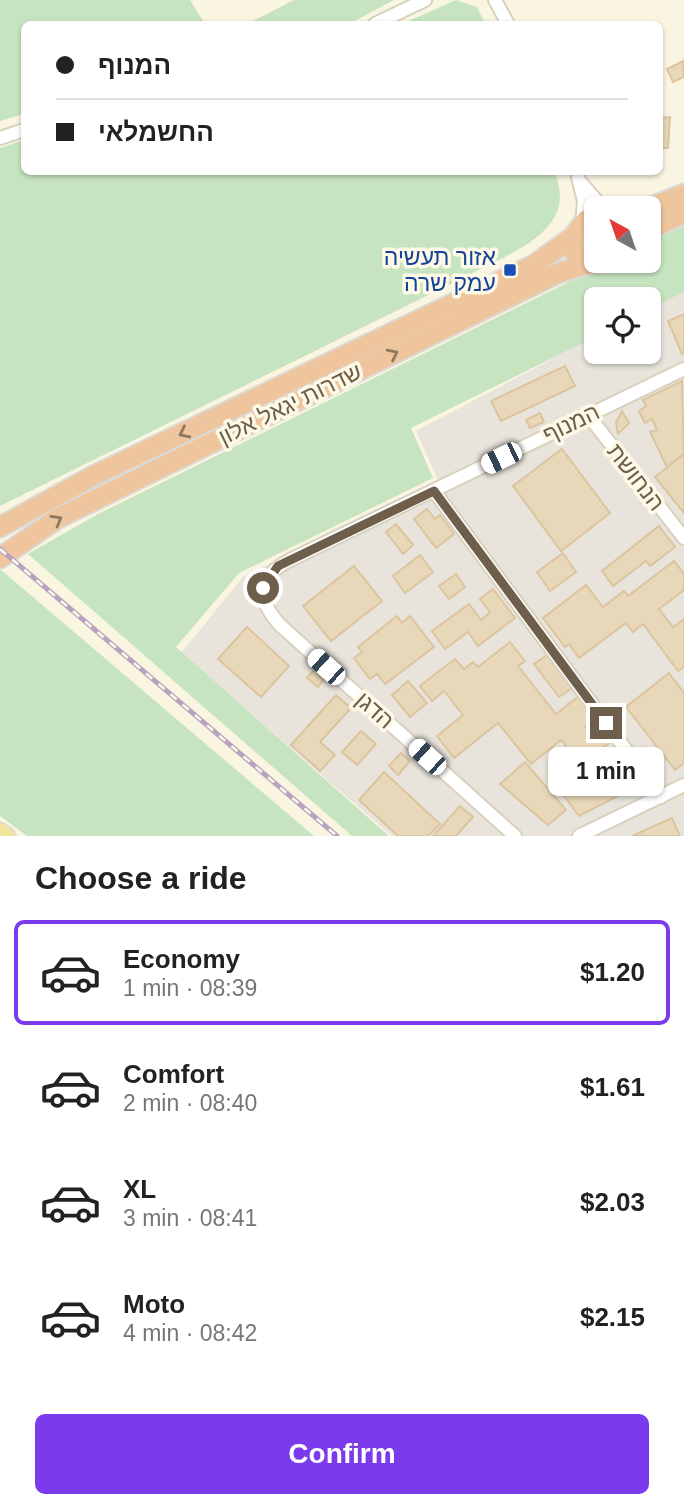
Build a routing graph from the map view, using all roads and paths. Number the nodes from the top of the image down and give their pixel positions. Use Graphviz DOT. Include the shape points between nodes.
graph roads {
  1 [pos="425,0"];
  2 [pos="495,0"];
  3 [pos="501,0"];
  4 [pos="381,21"];
  5 [pos="506,21"];
  6 [pos="506,21"];
  7 [pos="21,131"];
  8 [pos="0,138"];
  9 [pos="577,175"];
  10 [pos="578,175"];
  11 [pos="684,194"];
  12 [pos="594,196"];
  13 [pos="584,201"];
  14 [pos="662,203"];
  15 [pos="684,213"];
  16 [pos="662,224"];
  17 [pos="584,226"];
  18 [pos="584,263"];
  19 [pos="584,265"];
  20 [pos="684,369"];
  21 [pos="588,415"];
  22 [pos="434,491"];
  23 [pos="0,527"];
  24 [pos="684,538"];
  25 [pos="0,558"];
  26 [pos="268,612"];
  27 [pos="684,785"];
  28 [pos="661,797"];
  29 [pos="0,831"];
  30 [pos="7,836"];
  31 [pos="515,836"];
  32 [pos="579,836"];
  1 -- 4 [label="street"];
  2 -- 5 [label="street"];
  3 -- 6 [label="street"];
  7 -- 8 [label="street"];
  9 -- 13 [label="street"];
  10 -- 12 [label="street"];
  11 -- 14 [label="highway"];
  15 -- 16 [label="highway"];
  17 -- 18 [label="highway" via="575,253"];
  17 -- 23 [label="highway, שדרות יגאל אלון, one-way" via="548,257 524,270 69,487"];
  25 -- 19 [label="highway, שדרות יגאל אלון, one-way" via="80,508 558,273"];
  20 -- 21 [label="street, המנוף"];
  21 -- 22 [label="street, המנוף"];
  21 -- 24 [label="street, הנחושת"];
  22 -- 26 [label="street, המנוף" via="278,566 263,588"];
  22 -- 28 [label="street"];
  26 -- 31 [label="street, הדגן"];
  27 -- 28 [label="street"];
  28 -- 32 [label="street"];
  29 -- 30 [label="main road"];
}
